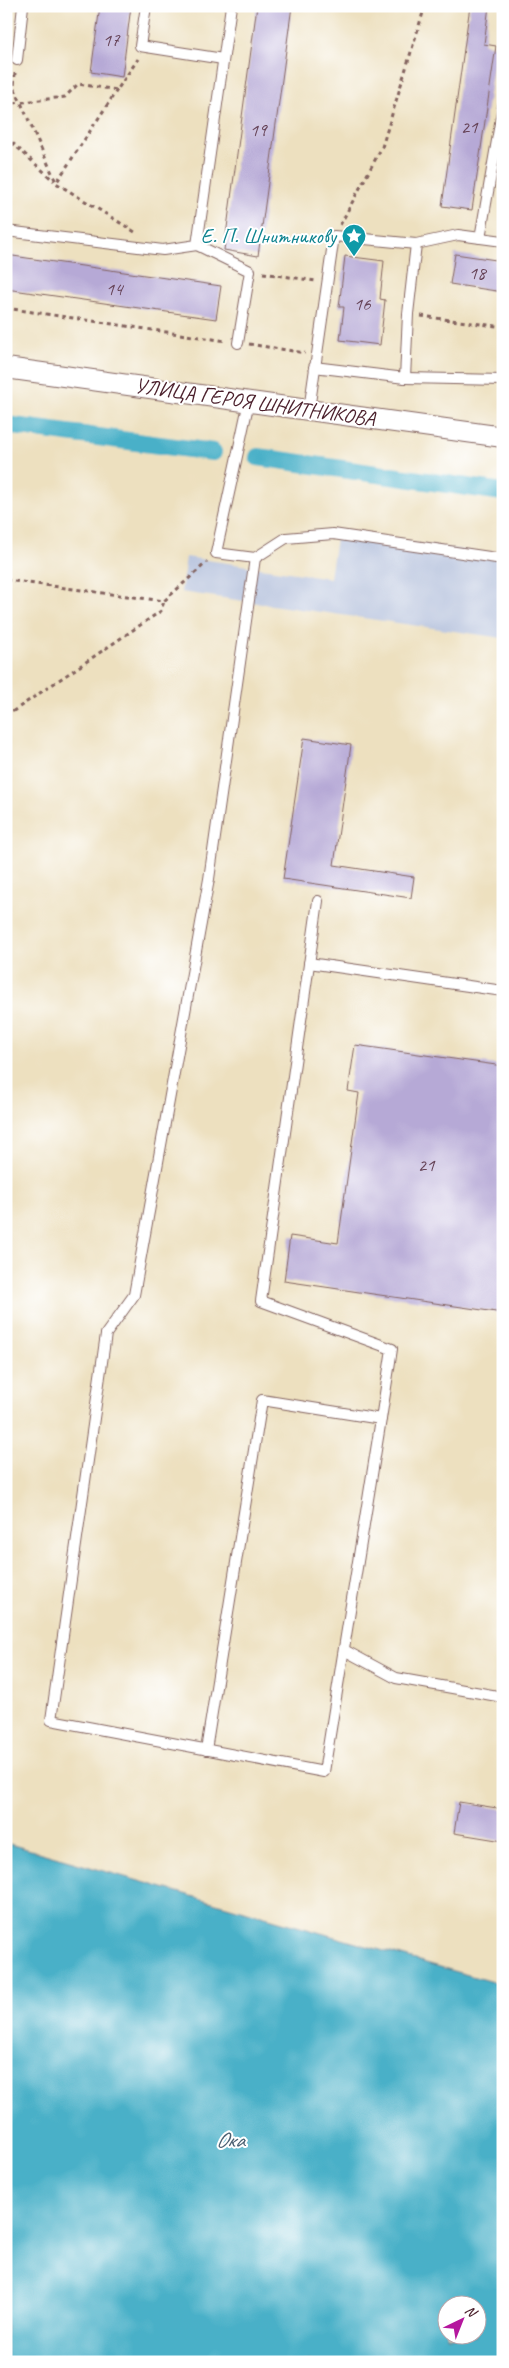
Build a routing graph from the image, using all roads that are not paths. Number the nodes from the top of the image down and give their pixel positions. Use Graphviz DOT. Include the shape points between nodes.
graph roads {
  1 [pos="24,6"];
  2 [pos="146,6"];
  3 [pos="231,6"];
  4 [pos="223,59"];
  5 [pos="17,60"];
  6 [pos="503,106"];
  7 [pos="6,231"];
  8 [pos="480,238"];
  9 [pos="503,241"];
  10 [pos="197,244"];
  11 [pos="416,244"];
  12 [pos="238,342"];
  13 [pos="314,367"];
  14 [pos="6,368"];
  15 [pos="406,378"];
  16 [pos="503,380"];
  17 [pos="249,402"];
  18 [pos="309,410"];
  19 [pos="503,437"];
  20 [pos="255,558"];
  21 [pos="503,558"];
  22 [pos="318,900"];
  23 [pos="309,963"];
  24 [pos="503,991"];
  25 [pos="381,1419"];
  26 [pos="344,1650"];
  27 [pos="503,1697"];
  28 [pos="206,1750"];
  1 -- 5 [label="lane"];
  2 -- 4 [label="lane" via="140,46"];
  3 -- 4 [label="lane"];
  4 -- 10 [label="lane"];
  6 -- 8 [label="lane"];
  7 -- 10 [label="lane" via="163,250"];
  8 -- 9 [label="lane"];
  8 -- 11 [label="lane" via="458,235"];
  10 -- 12 [label="lane" via="250,271"];
  11 -- 13 [label="lane" via="334,236"];
  11 -- 15 [label="lane" via="408,314"];
  13 -- 15 [label="lane"];
  13 -- 18 [label="lane"];
  14 -- 17 [label="street, УЛИЦА ГЕРОЯ ШНИТНИКОВА"];
  15 -- 16 [label="lane"];
  17 -- 18 [label="street, УЛИЦА ГЕРОЯ ШНИТНИКОВА"];
  17 -- 20 [label="lane" via="216,553"];
  18 -- 19 [label="street, УЛИЦА ГЕРОЯ ШНИТНИКОВА"];
  20 -- 21 [label="lane" via="286,538 333,534"];
  20 -- 28 [label="lane" via="209,880 134,1295 106,1334 51,1720"];
  22 -- 23 [label="lane"];
  23 -- 24 [label="lane"];
  23 -- 25 [label="lane" via="261,1301 392,1349"];
  25 -- 26 [label="lane"];
  25 -- 28 [label="lane" via="262,1400"];
  26 -- 27 [label="lane" via="396,1678"];
  26 -- 28 [label="lane" via="324,1772"];
}
